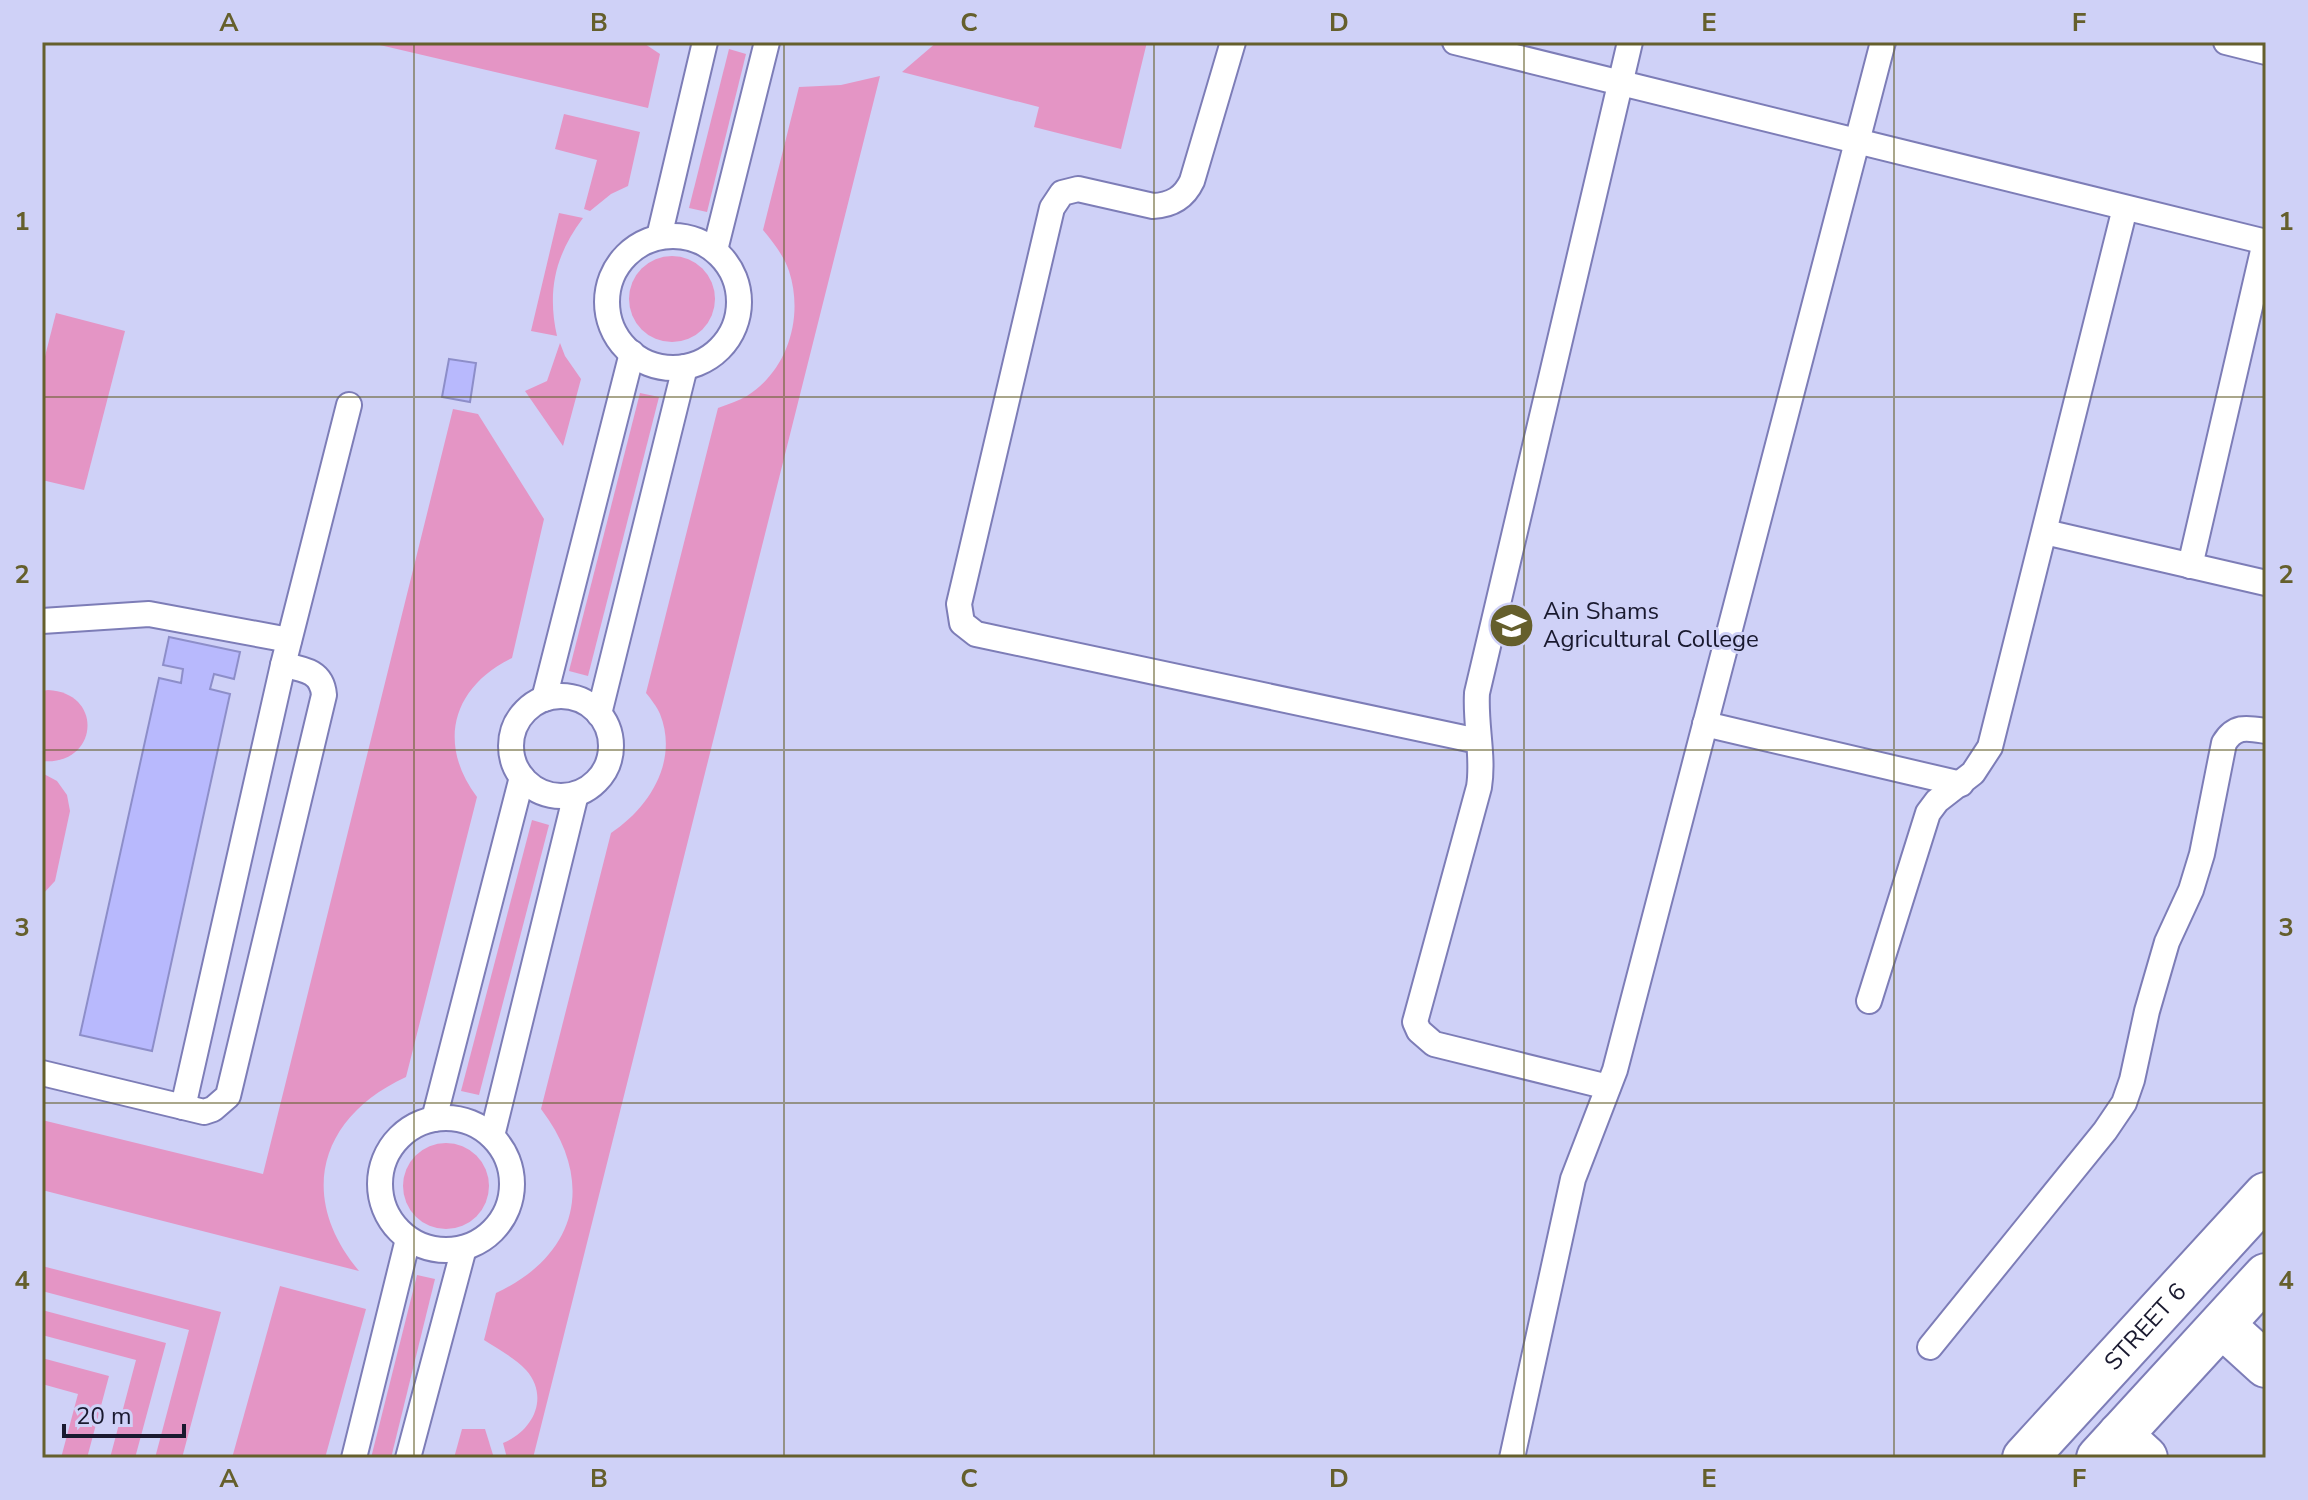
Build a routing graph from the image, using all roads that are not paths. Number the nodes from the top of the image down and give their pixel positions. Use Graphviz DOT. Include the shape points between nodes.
graph roads {
  1 [pos="705,42"];
  2 [pos="767,42"];
  3 [pos="1233,42"];
  4 [pos="1455,42"];
  5 [pos="1630,42"];
  6 [pos="1883,42"];
  7 [pos="2226,42"];
  8 [pos="2266,52"];
  9 [pos="1621,82"];
  10 [pos="1856,140"];
  11 [pos="2125,208"];
  12 [pos="659,237"];
  13 [pos="2266,242"];
  14 [pos="715,250"];
  15 [pos="632,353"];
  16 [pos="685,367"];
  17 [pos="349,405"];
  18 [pos="2045,532"];
  19 [pos="2190,566"];
  20 [pos="2266,583"];
  21 [pos="42,621"];
  22 [pos="289,640"];
  23 [pos="283,665"];
  24 [pos="544,699"];
  25 [pos="599,714"];
  26 [pos="1705,724"];
  27 [pos="2266,731"];
  28 [pos="1478,741"];
  29 [pos="522,777"];
  30 [pos="1961,784"];
  31 [pos="576,794"];
  32 [pos="246,826"];
  33 [pos="289,835"];
  34 [pos="235,876"];
  35 [pos="277,885"];
  36 [pos="1869,1001"];
  37 [pos="42,1073"];
  38 [pos="1608,1087"];
  39 [pos="183,1107"];
  40 [pos="434,1119"];
  41 [pos="492,1136"];
  42 [pos="2266,1195"];
  43 [pos="408,1239"];
  44 [pos="464,1248"];
  45 [pos="2266,1276"];
  46 [pos="2222,1325"];
  47 [pos="1930,1347"];
  48 [pos="2266,1365"];
  49 [pos="2121,1450"];
  50 [pos="354,1458"];
  51 [pos="408,1458"];
  52 [pos="1512,1458"];
  53 [pos="2025,1458"];
  1 -- 12 [label="lane"];
  2 -- 14 [label="lane"];
  3 -- 28 [label="lane" via="1192,181 1181,197 1153,206 1070,189 1052,208 959,604 962,623 976,634"];
  4 -- 9 [label="lane"];
  5 -- 9 [label="lane"];
  6 -- 10 [label="lane"];
  7 -- 8 [label="lane"];
  9 -- 10 [label="lane"];
  9 -- 28 [label="lane" via="1477,693"];
  10 -- 11 [label="lane"];
  10 -- 26 [label="lane"];
  11 -- 13 [label="lane"];
  11 -- 18 [label="lane"];
  12 -- 14 [label="lane" via="688,237"];
  12 -- 15 [label="lane" via="627,255 609,287 611,324"];
  13 -- 19 [label="lane"];
  14 -- 16 [label="lane" via="735,276 735,326 715,352"];
  15 -- 16 [label="lane" via="657,366"];
  15 -- 24 [label="lane"];
  16 -- 25 [label="lane"];
  17 -- 22 [label="lane"];
  18 -- 19 [label="lane"];
  18 -- 30 [label="lane" via="1990,747"];
  19 -- 20 [label="lane"];
  21 -- 22 [label="lane" via="149,614"];
  22 -- 23 [label="lane"];
  23 -- 32 [label="lane"];
  23 -- 33 [label="lane" via="312,673 324,686"];
  24 -- 25 [label="lane" via="568,696"];
  24 -- 29 [label="lane" via="516,727 512,753"];
  25 -- 31 [label="lane" via="610,739 606,766"];
  26 -- 30 [label="lane"];
  26 -- 38 [label="lane"];
  27 -- 47 [label="lane" via="2236,729 2224,743 2202,854 2167,942 2124,1103"];
  28 -- 38 [label="lane" via="1479,787 1415,1022 1434,1044"];
  29 -- 31 [label="lane" via="552,795"];
  29 -- 40 [label="lane"];
  30 -- 36 [label="lane" via="1937,801 1922,827"];
  31 -- 41 [label="lane"];
  32 -- 33 [label="lane"];
  32 -- 34 [label="lane"];
  33 -- 35 [label="lane"];
  34 -- 35 [label="lane"];
  34 -- 39 [label="lane"];
  35 -- 39 [label="lane" via="228,1096 204,1112"];
  37 -- 39 [label="lane"];
  38 -- 52 [label="lane" via="1573,1179"];
  40 -- 41 [label="lane" via="465,1120"];
  40 -- 43 [label="lane" via="400,1137 381,1171 384,1208"];
  41 -- 44 [label="lane" via="511,1171 512,1191 497,1227"];
  42 -- 53 [label="main road, STREET 6"];
  43 -- 44 [label="lane" via="434,1250"];
  43 -- 50 [label="lane"];
  44 -- 51 [label="lane"];
  45 -- 46 [label="main road"];
  46 -- 48 [label="main road"];
  46 -- 49 [label="main road"];
}
